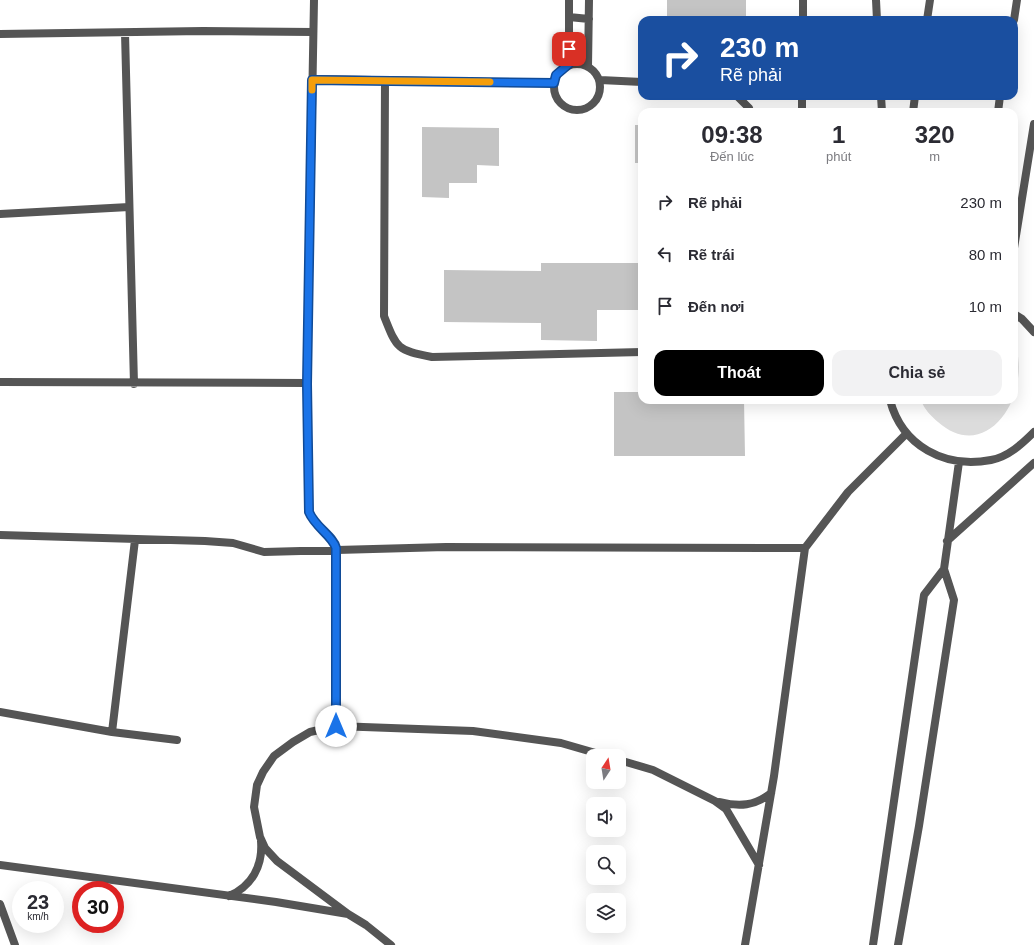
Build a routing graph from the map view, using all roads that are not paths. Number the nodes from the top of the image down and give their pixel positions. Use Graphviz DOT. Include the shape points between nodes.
graph roads {
  1 [pos="314,0"];
  2 [pos="569,0"];
  3 [pos="589,0"];
  4 [pos="803,0"];
  5 [pos="876,0"];
  6 [pos="930,0"];
  7 [pos="1017,0"];
  8 [pos="803,16"];
  9 [pos="877,16"];
  10 [pos="928,16"];
  11 [pos="1015,16"];
  12 [pos="569,17"];
  13 [pos="589,18"];
  14 [pos="313,32"];
  15 [pos="125,33"];
  16 [pos="0,34"];
  17 [pos="569,64"];
  18 [pos="588,66"];
  19 [pos="312,80"];
  20 [pos="385,80"];
  21 [pos="600,80"];
  22 [pos="638,82"];
  23 [pos="554,83"];
  24 [pos="741,100"];
  25 [pos="749,108"];
  26 [pos="1034,124"];
  27 [pos="129,207"];
  28 [pos="0,214"];
  29 [pos="1018,223"];
  30 [pos="1018,316"];
  31 [pos="1034,332"];
  32 [pos="638,352"];
  33 [pos="0,382"];
  34 [pos="134,384"];
  35 [pos="307,384"];
  36 [pos="891,404"];
  37 [pos="1034,432"];
  38 [pos="906,434"];
  39 [pos="959,462"];
  40 [pos="1034,463"];
  41 [pos="0,535"];
  42 [pos="135,540"];
  43 [pos="948,541"];
  44 [pos="336,548"];
  45 [pos="805,548"];
  46 [pos="944,569"];
  47 [pos="0,712"];
  48 [pos="336,726"];
  49 [pos="112,732"];
  50 [pos="177,740"];
  51 [pos="586,750"];
  52 [pos="626,762"];
  53 [pos="771,793"];
  54 [pos="715,801"];
  55 [pos="260,837"];
  56 [pos="0,865"];
  57 [pos="759,865"];
  58 [pos="230,896"];
  59 [pos="0,904"];
  60 [pos="348,914"];
  61 [pos="15,945"];
  62 [pos="391,945"];
  63 [pos="745,945"];
  64 [pos="873,945"];
  65 [pos="898,945"];
  1 -- 14 [label="street"];
  2 -- 12 [label="street"];
  3 -- 13 [label="street"];
  4 -- 8 [label="street"];
  5 -- 9 [label="street"];
  6 -- 10 [label="street"];
  7 -- 11 [label="street"];
  12 -- 13 [label="street"];
  12 -- 17 [label="street"];
  13 -- 18 [label="street"];
  14 -- 15 [label="street"];
  14 -- 19 [label="street"];
  15 -- 16 [label="street"];
  15 -- 27 [label="street"];
  17 -- 18 [label="street" via="579,63"];
  17 -- 23 [label="street" via="556,75"];
  18 -- 21 [label="street"];
  19 -- 20 [label="street"];
  19 -- 35 [label="street"];
  20 -- 23 [label="street"];
  20 -- 32 [label="street" via="384,316 393,340 407,352 432,357"];
  21 -- 22 [label="street"];
  21 -- 23 [label="street" via="598,98 592,106 583,110 574,110 561,104 554,92"];
  24 -- 25 [label="street"];
  26 -- 29 [label="street"];
  27 -- 28 [label="street"];
  27 -- 34 [label="street"];
  30 -- 31 [label="street"];
  33 -- 34 [label="street"];
  34 -- 35 [label="street"];
  35 -- 44 [label="street" via="309,512 316,525 334,542"];
  36 -- 38 [label="street"];
  37 -- 39 [label="street" via="1015,450 992,460"];
  38 -- 39 [label="street" via="923,449 944,459"];
  38 -- 45 [label="street" via="848,492"];
  39 -- 43 [label="street"];
  40 -- 43 [label="street"];
  41 -- 42 [label="street"];
  42 -- 44 [label="street" via="233,543 264,552"];
  42 -- 49 [label="street"];
  43 -- 46 [label="street"];
  44 -- 45 [label="street"];
  44 -- 48 [label="street"];
  45 -- 53 [label="street"];
  46 -- 64 [label="street" via="924,596"];
  46 -- 65 [label="street" via="954,600"];
  47 -- 49 [label="street"];
  48 -- 51 [label="street" via="473,731 561,743"];
  48 -- 55 [label="street" via="310,732 293,742 274,756 262,772 254,796"];
  49 -- 50 [label="street"];
  52 -- 54 [label="street" via="653,770"];
  53 -- 54 [label="street" via="762,800 743,806"];
  53 -- 57 [label="street"];
  54 -- 57 [label="street" via="726,809"];
  55 -- 58 [label="street" via="261,857 255,874 244,888"];
  55 -- 60 [label="street" via="265,848 277,861"];
  56 -- 58 [label="street"];
  57 -- 63 [label="street"];
  58 -- 60 [label="street"];
  59 -- 61 [label="street"];
  60 -- 62 [label="street"];
}
